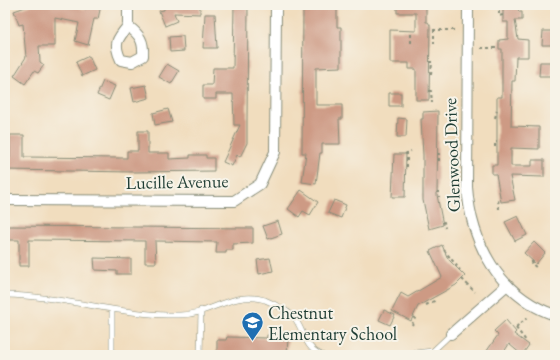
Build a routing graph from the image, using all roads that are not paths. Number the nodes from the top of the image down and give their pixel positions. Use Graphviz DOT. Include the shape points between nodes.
graph roads {
  1 [pos="128,5"];
  2 [pos="276,5"];
  3 [pos="468,5"];
  4 [pos="128,26"];
  5 [pos="5,200"];
  6 [pos="507,285"];
  7 [pos="5,296"];
  8 [pos="112,310"];
  9 [pos="201,310"];
  10 [pos="555,314"];
  11 [pos="451,334"];
  12 [pos="313,353"];
  13 [pos="433,353"];
  14 [pos="112,355"];
  15 [pos="200,355"];
  16 [pos="322,355"];
  17 [pos="396,355"];
  1 -- 4 [label="street"];
  2 -- 5 [label="street, Lucille Avenue" via="274,152 260,184 234,200"];
  3 -- 6 [label="street, Glenwood Drive" via="469,212 488,261"];
  6 -- 10 [label="street, Glenwood Drive" via="544,311"];
  6 -- 11 [label="street"];
  7 -- 8 [label="lane" via="28,296"];
  8 -- 9 [label="lane" via="181,315"];
  8 -- 14 [label="lane"];
  9 -- 12 [label="lane" via="246,296 266,300 292,315"];
  9 -- 15 [label="lane"];
  11 -- 13 [label="lane"];
  12 -- 16 [label="lane"];
  13 -- 17 [label="lane"];
}
